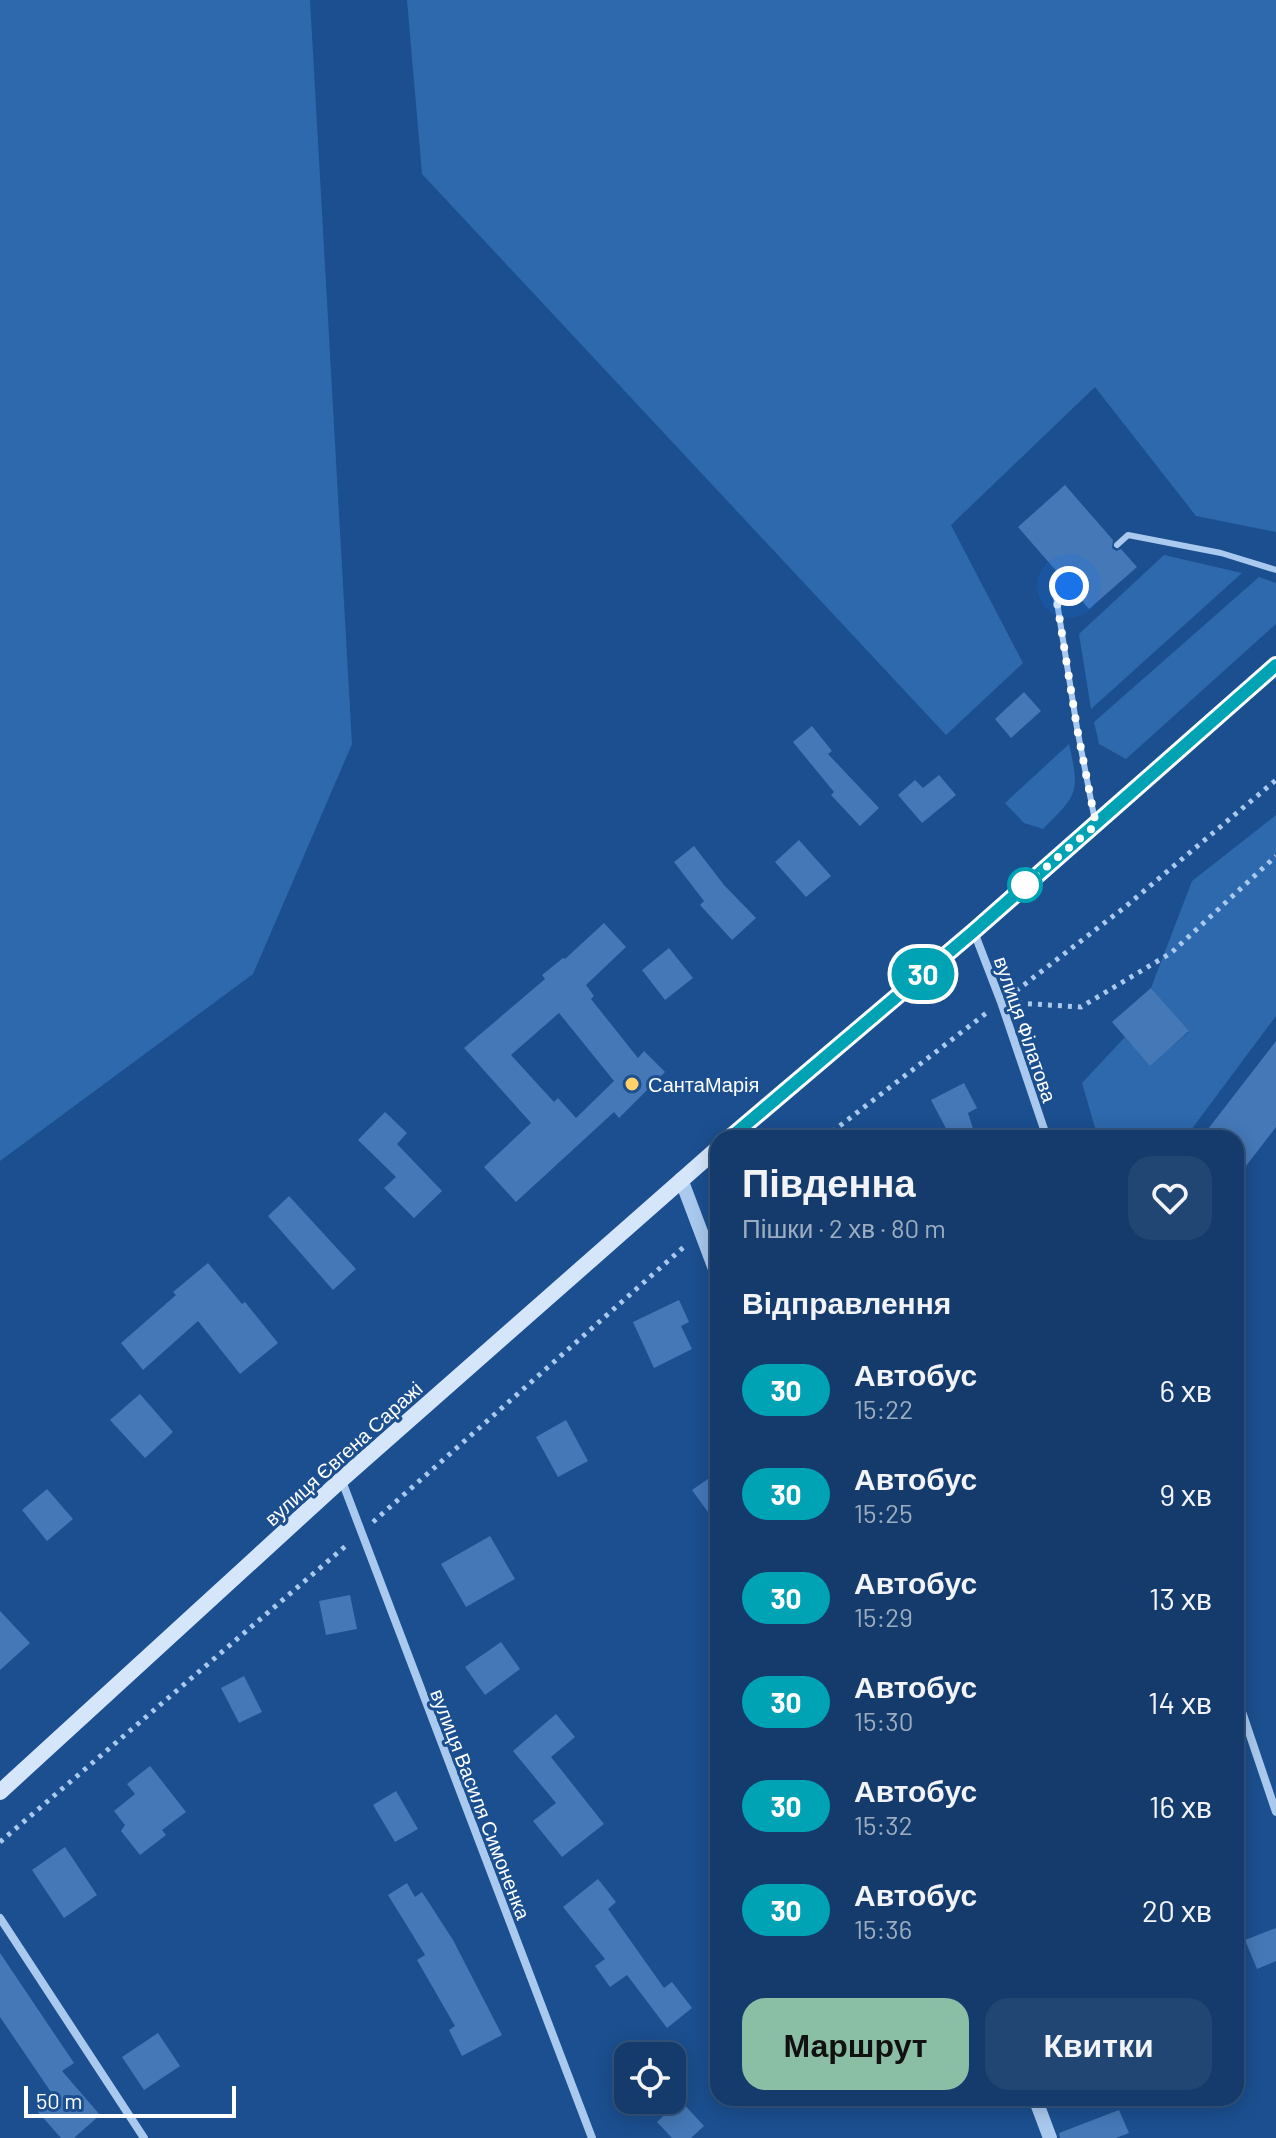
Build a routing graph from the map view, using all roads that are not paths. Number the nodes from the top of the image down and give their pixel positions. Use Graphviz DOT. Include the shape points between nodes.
graph roads {
  1 [pos="1117,545"];
  2 [pos="1276,570"];
  3 [pos="1069,586"];
  4 [pos="1276,665"];
  5 [pos="1096,825"];
  6 [pos="974,931"];
  7 [pos="739,1130"];
  8 [pos="1044,1130"];
  9 [pos="710,1155"];
  10 [pos="681,1179"];
  11 [pos="710,1256"];
  12 [pos="341,1480"];
  13 [pos="1244,1718"];
  14 [pos="0,1792"];
  15 [pos="1276,1812"];
  16 [pos="0,1918"];
  17 [pos="1038,2106"];
  18 [pos="144,2138"];
  19 [pos="592,2138"];
  20 [pos="1050,2138"];
  1 -- 2 [label="lane" via="1128,535"];
  3 -- 5 [label="lane" via="1056,596"];
  4 -- 5 [label="main road"];
  5 -- 6 [label="main road"];
  6 -- 7 [label="main road"];
  6 -- 8 [label="street, вулиця Філатова"];
  9 -- 10 [label="main road, вулиця Євгена Саражі"];
  10 -- 11 [label="street"];
  10 -- 12 [label="main road, вулиця Євгена Саражі"];
  12 -- 14 [label="main road, вулиця Євгена Саражі"];
  12 -- 19 [label="street, вулиця Василя Симоненка"];
  13 -- 15 [label="street"];
  16 -- 18 [label="street"];
  17 -- 20 [label="street"];
}
